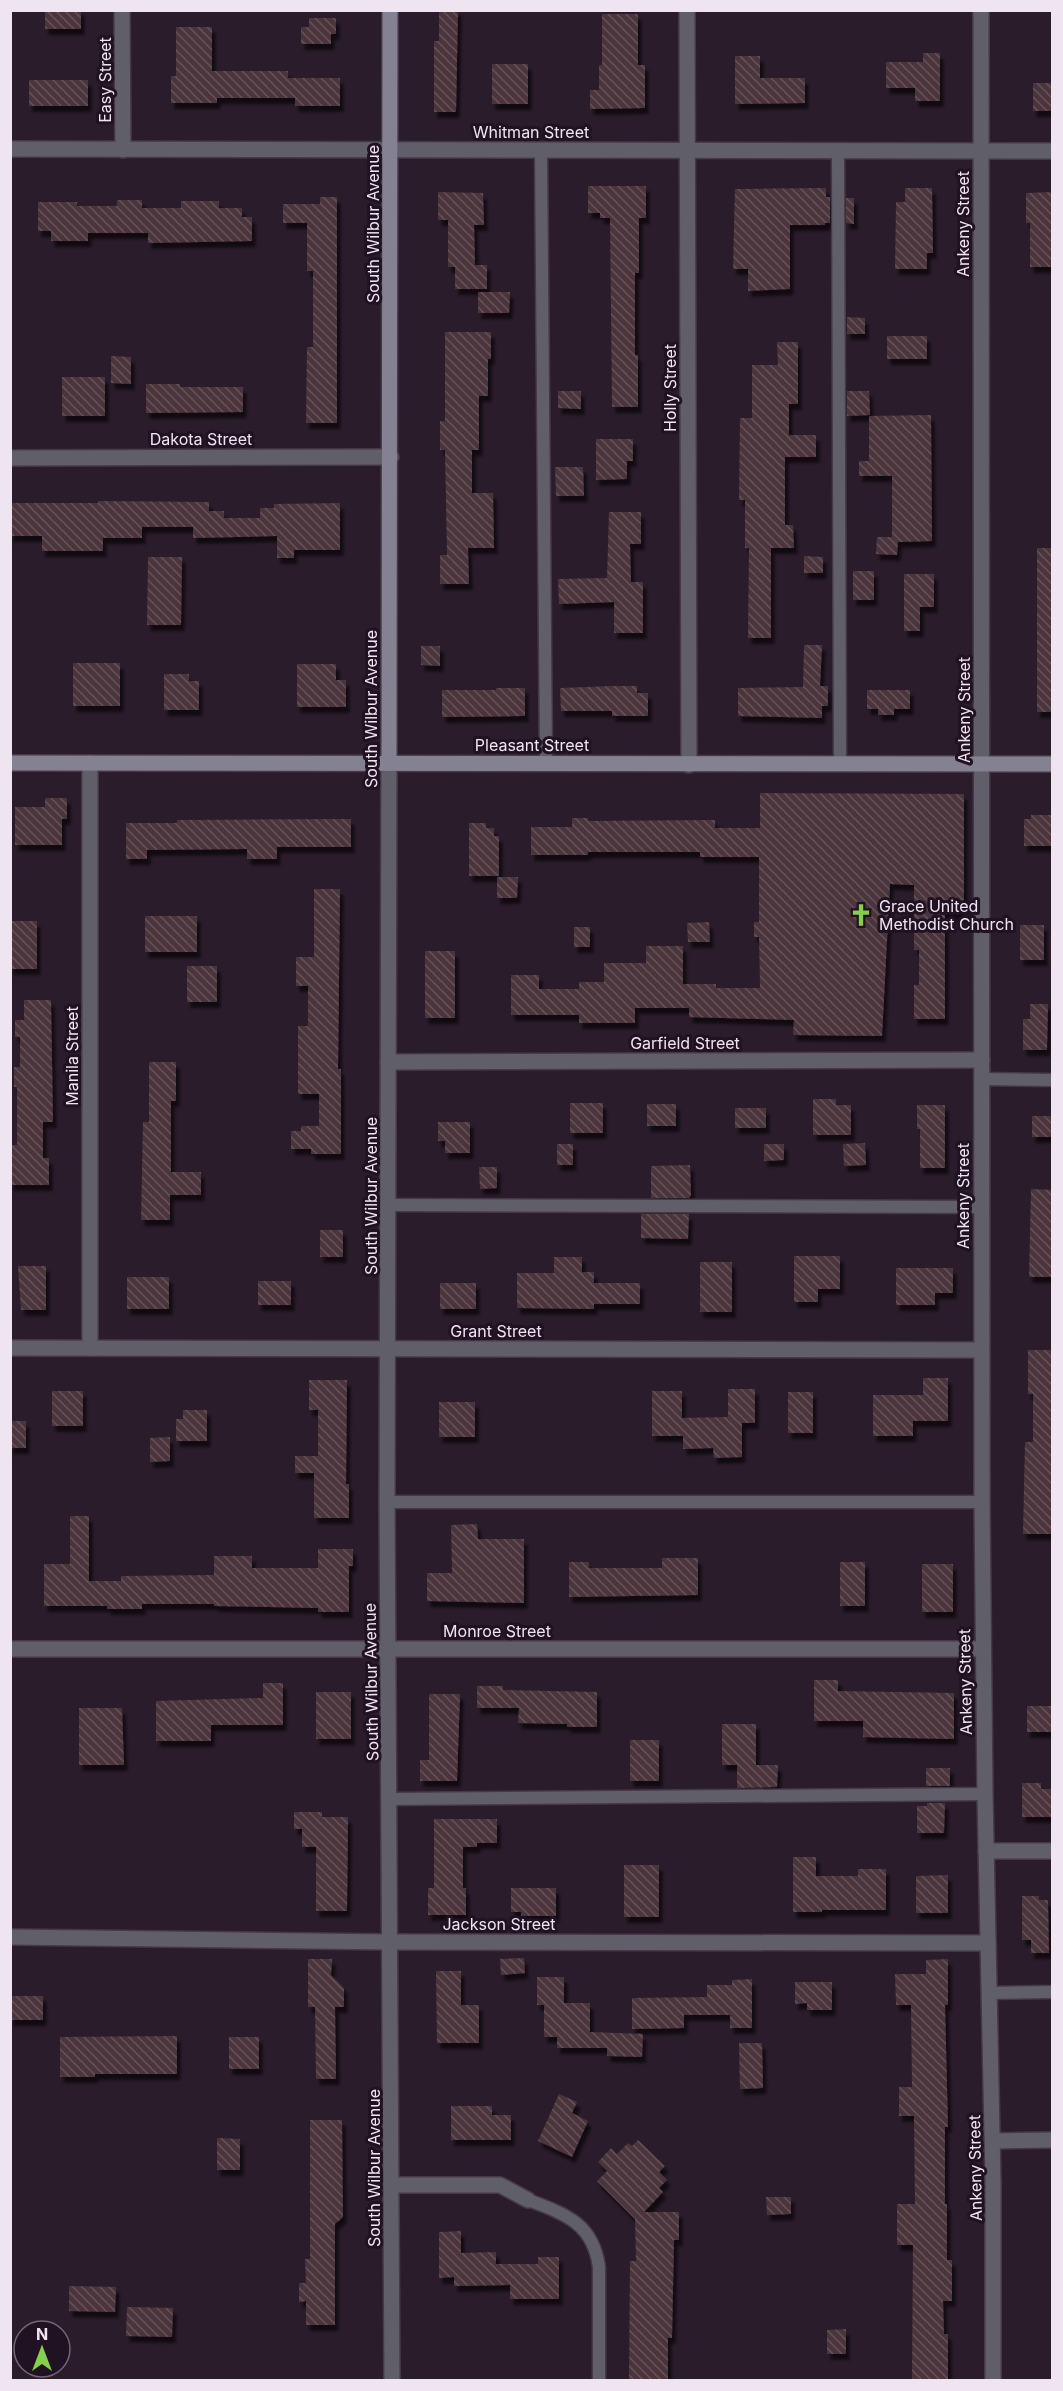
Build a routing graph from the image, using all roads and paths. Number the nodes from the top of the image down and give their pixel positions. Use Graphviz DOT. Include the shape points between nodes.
graph roads {
  1 [pos="122,10"];
  2 [pos="390,10"];
  3 [pos="687,10"];
  4 [pos="981,10"];
  5 [pos="10,149"];
  6 [pos="123,150"];
  7 [pos="391,150"];
  8 [pos="541,150"];
  9 [pos="687,150"];
  10 [pos="838,150"];
  11 [pos="981,150"];
  12 [pos="1053,150"];
  13 [pos="391,457"];
  14 [pos="10,458"];
  15 [pos="10,763"];
  16 [pos="90,763"];
  17 [pos="389,763"];
  18 [pos="546,763"];
  19 [pos="840,763"];
  20 [pos="982,764"];
  21 [pos="1053,764"];
  22 [pos="689,765"];
  23 [pos="982,1060"];
  24 [pos="388,1062"];
  25 [pos="982,1079"];
  26 [pos="1053,1080"];
  27 [pos="390,1205"];
  28 [pos="981,1207"];
  29 [pos="10,1348"];
  30 [pos="90,1348"];
  31 [pos="388,1349"];
  32 [pos="981,1350"];
  33 [pos="387,1502"];
  34 [pos="982,1502"];
  35 [pos="10,1649"];
  36 [pos="388,1649"];
  37 [pos="983,1649"];
  38 [pos="985,1794"];
  39 [pos="391,1799"];
  40 [pos="986,1851"];
  41 [pos="1053,1851"];
  42 [pos="10,1937"];
  43 [pos="390,1942"];
  44 [pos="988,1943"];
  45 [pos="1053,1992"];
  46 [pos="990,1993"];
  47 [pos="1053,2140"];
  48 [pos="993,2141"];
  49 [pos="393,2185"];
  50 [pos="528,2200"];
  51 [pos="392,2380"];
  52 [pos="599,2380"];
  53 [pos="993,2380"];
  1 -- 6 [label="street, Easy Street"];
  2 -- 7 [label="main road, South Wilbur Avenue"];
  3 -- 9 [label="street, Holly Street"];
  4 -- 11 [label="street, Ankeny Street"];
  5 -- 6 [label="street, Whitman Street"];
  6 -- 7 [label="street, Whitman Street"];
  7 -- 8 [label="street, Whitman Street"];
  7 -- 13 [label="main road, South Wilbur Avenue"];
  8 -- 9 [label="street, Whitman Street"];
  8 -- 18 [label="lane"];
  9 -- 10 [label="street, Whitman Street"];
  9 -- 22 [label="street, Holly Street"];
  10 -- 11 [label="street, Whitman Street"];
  10 -- 19 [label="lane"];
  11 -- 12 [label="street, Whitman Street"];
  11 -- 20 [label="street, Ankeny Street"];
  13 -- 14 [label="street, Dakota Street"];
  13 -- 17 [label="main road, South Wilbur Avenue"];
  15 -- 16 [label="main road, Pleasant Street"];
  16 -- 17 [label="main road, Pleasant Street"];
  16 -- 30 [label="street, Manila Street"];
  17 -- 18 [label="main road, Pleasant Street"];
  17 -- 24 [label="street, South Wilbur Avenue"];
  18 -- 22 [label="main road, Pleasant Street"];
  19 -- 20 [label="main road, Pleasant Street"];
  19 -- 22 [label="main road, Pleasant Street"];
  20 -- 21 [label="main road, Pleasant Street"];
  20 -- 23 [label="street, Ankeny Street"];
  23 -- 24 [label="street, Garfield Street"];
  23 -- 25 [label="street, Ankeny Street"];
  24 -- 27 [label="street, South Wilbur Avenue"];
  25 -- 26 [label="lane"];
  25 -- 28 [label="street, Ankeny Street"];
  27 -- 28 [label="lane"];
  27 -- 31 [label="street, South Wilbur Avenue"];
  28 -- 32 [label="street, Ankeny Street"];
  29 -- 30 [label="street, Grant Street"];
  30 -- 31 [label="street, Grant Street"];
  31 -- 32 [label="street, Grant Street"];
  31 -- 33 [label="street, South Wilbur Avenue"];
  32 -- 34 [label="street, Ankeny Street"];
  33 -- 34 [label="lane"];
  33 -- 36 [label="street, South Wilbur Avenue"];
  34 -- 37 [label="street, Ankeny Street"];
  35 -- 36 [label="street, Monroe Street"];
  36 -- 37 [label="street, Monroe Street"];
  36 -- 39 [label="street, South Wilbur Avenue"];
  37 -- 38 [label="street, Ankeny Street"];
  38 -- 39 [label="lane"];
  38 -- 40 [label="street, Ankeny Street"];
  39 -- 43 [label="street, South Wilbur Avenue"];
  40 -- 41 [label="street"];
  40 -- 44 [label="street, Ankeny Street"];
  42 -- 43 [label="street, Jackson Street"];
  43 -- 44 [label="street, Jackson Street"];
  43 -- 49 [label="street, South Wilbur Avenue"];
  44 -- 46 [label="street, Ankeny Street"];
  45 -- 46 [label="lane"];
  46 -- 48 [label="street, Ankeny Street"];
  47 -- 48 [label="street"];
  48 -- 53 [label="street, Ankeny Street"];
  49 -- 50 [label="street" via="500,2185"];
  49 -- 51 [label="street, South Wilbur Avenue"];
  50 -- 52 [label="lane" via="578,2224 590,2236 597,2252"];
}
